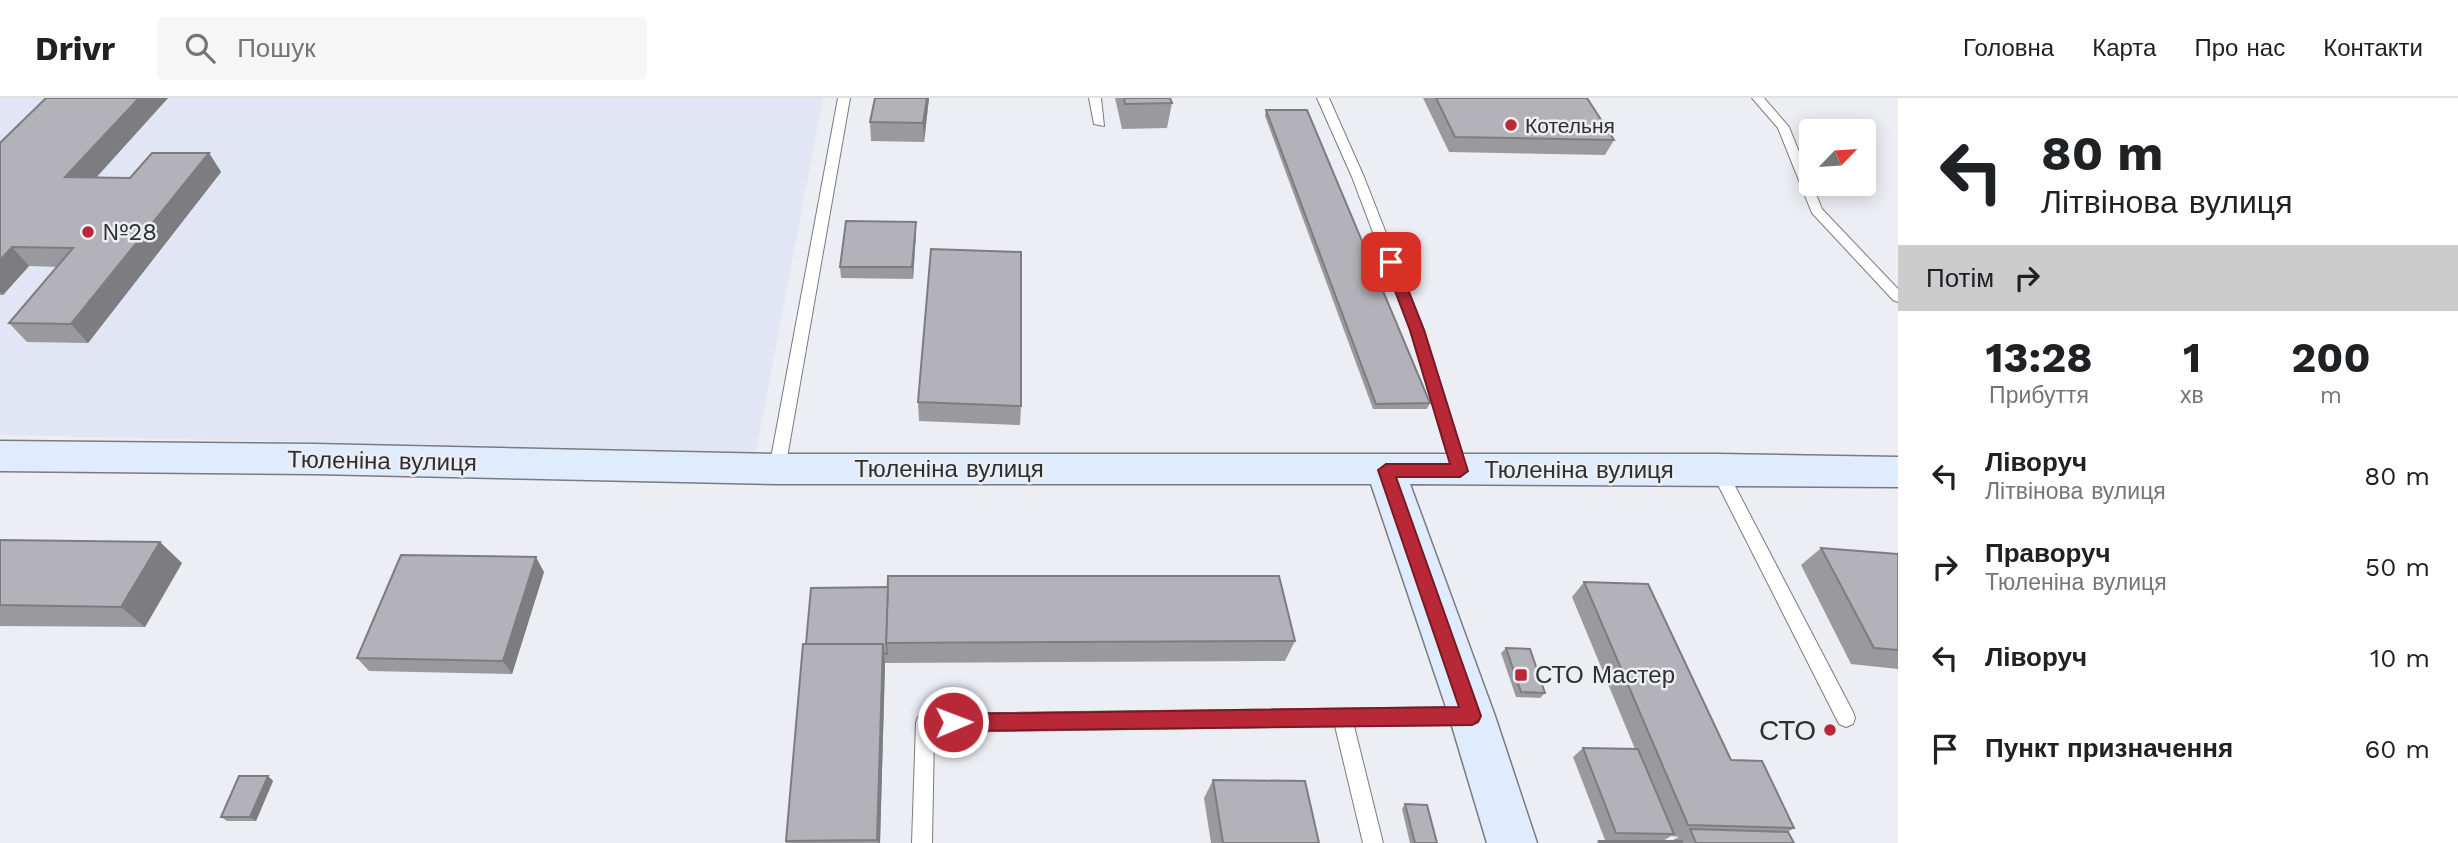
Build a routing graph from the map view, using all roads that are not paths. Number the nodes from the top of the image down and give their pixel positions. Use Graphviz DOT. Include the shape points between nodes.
graph roads {
  1 [pos="844,98"];
  2 [pos="1095,98"];
  3 [pos="1323,98"];
  4 [pos="1758,98"];
  5 [pos="1100,124"];
  6 [pos="1898,297"];
  7 [pos="0,456"];
  8 [pos="777,469"];
  9 [pos="1718,469"];
  10 [pos="1386,470"];
  11 [pos="1460,471"];
  12 [pos="1898,472"];
  13 [pos="1472,716"];
  14 [pos="1342,717"];
  15 [pos="1846,718"];
  16 [pos="922,843"];
  17 [pos="1373,843"];
  18 [pos="1512,843"];
  1 -- 8 [label="lane"];
  2 -- 5 [label="lane"];
  3 -- 11 [label="lane" via="1359,177 1417,330"];
  4 -- 6 [label="lane" via="1783,127 1816,210"];
  7 -- 8 [label="street, Тюленіна вулиця"];
  8 -- 10 [label="street, Тюленіна вулиця"];
  9 -- 11 [label="street, Тюленіна вулиця"];
  9 -- 12 [label="street, Тюленіна вулиця"];
  9 -- 15 [label="lane"];
  10 -- 11 [label="street, Тюленіна вулиця"];
  10 -- 13 [label="street"];
  13 -- 14 [label="lane"];
  13 -- 18 [label="street"];
  14 -- 16 [label="lane" via="925,723"];
  14 -- 17 [label="lane"];
}
